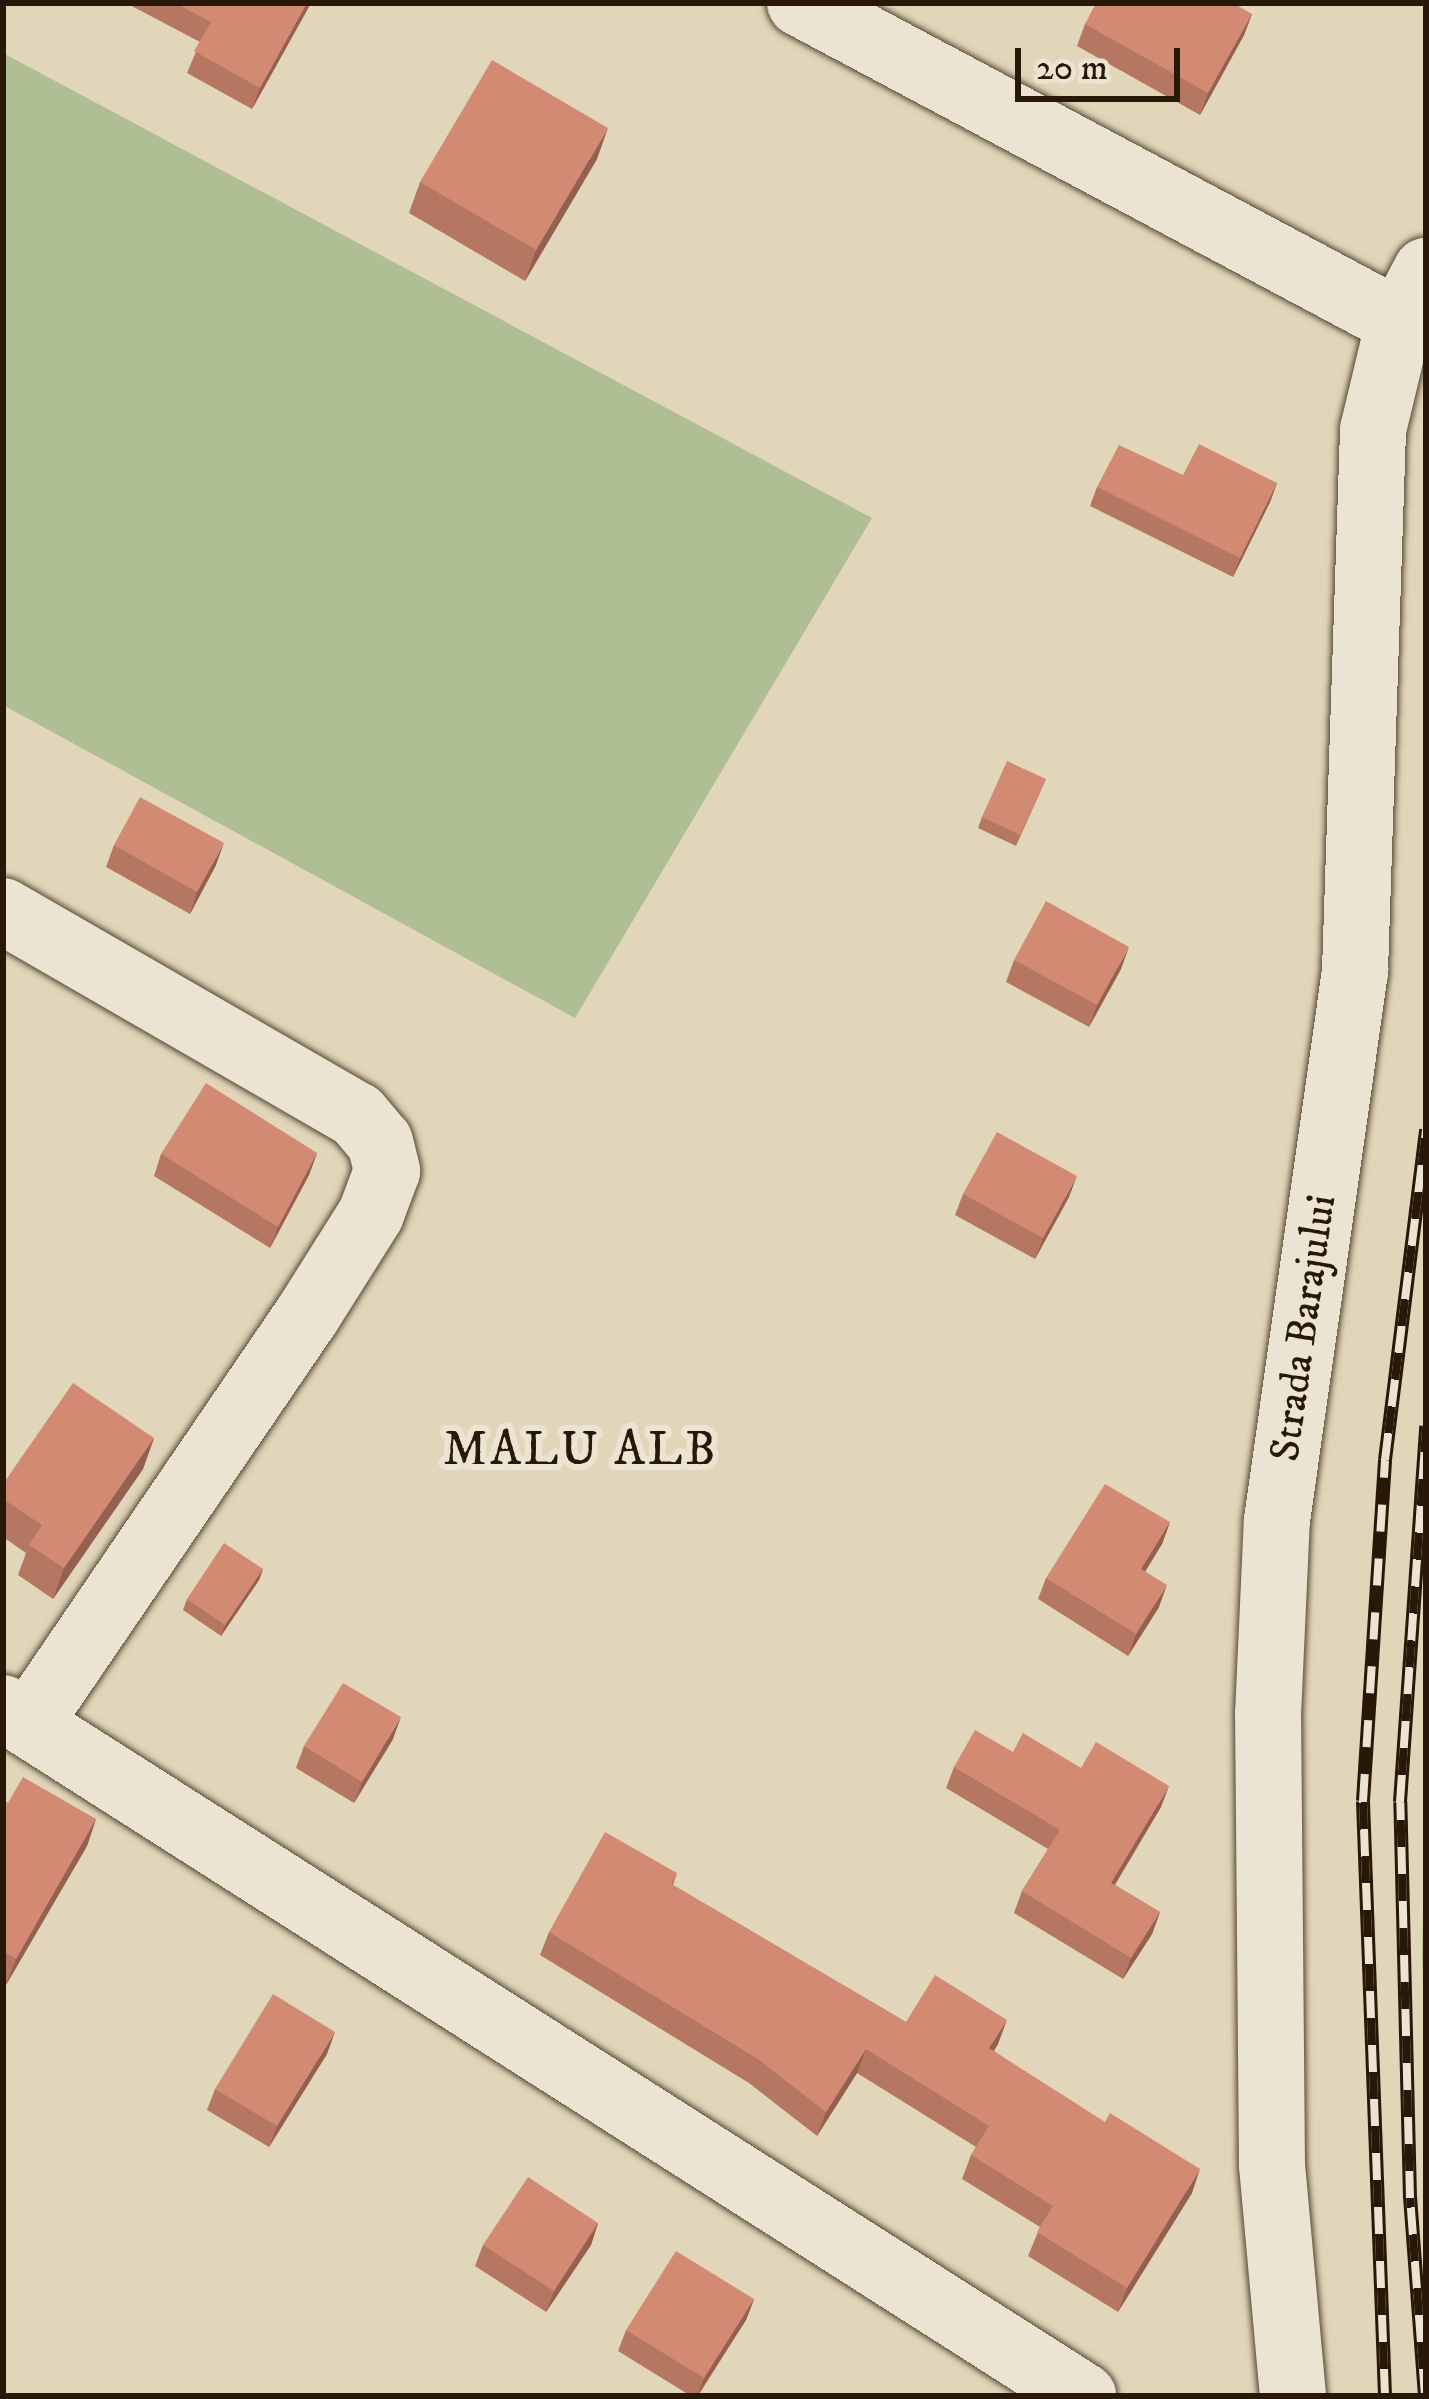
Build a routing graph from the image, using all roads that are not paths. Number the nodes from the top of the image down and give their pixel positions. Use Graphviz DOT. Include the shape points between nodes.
graph roads {
  1 [pos="800,3"];
  2 [pos="1412,297"];
  3 [pos="3,911"];
  4 [pos="16,1716"];
  5 [pos="1083,2396"];
  6 [pos="1294,2396"];
  1 -- 2 [label="street"];
  2 -- 6 [label="street, Strada Barajului" via="1372,430 1355,970 1277,1520 1268,1715 1272,2165"];
  3 -- 4 [label="street" via="357,1115 380,1142 387,1171 371,1214 308,1314"];
  4 -- 5 [label="street"];
}
